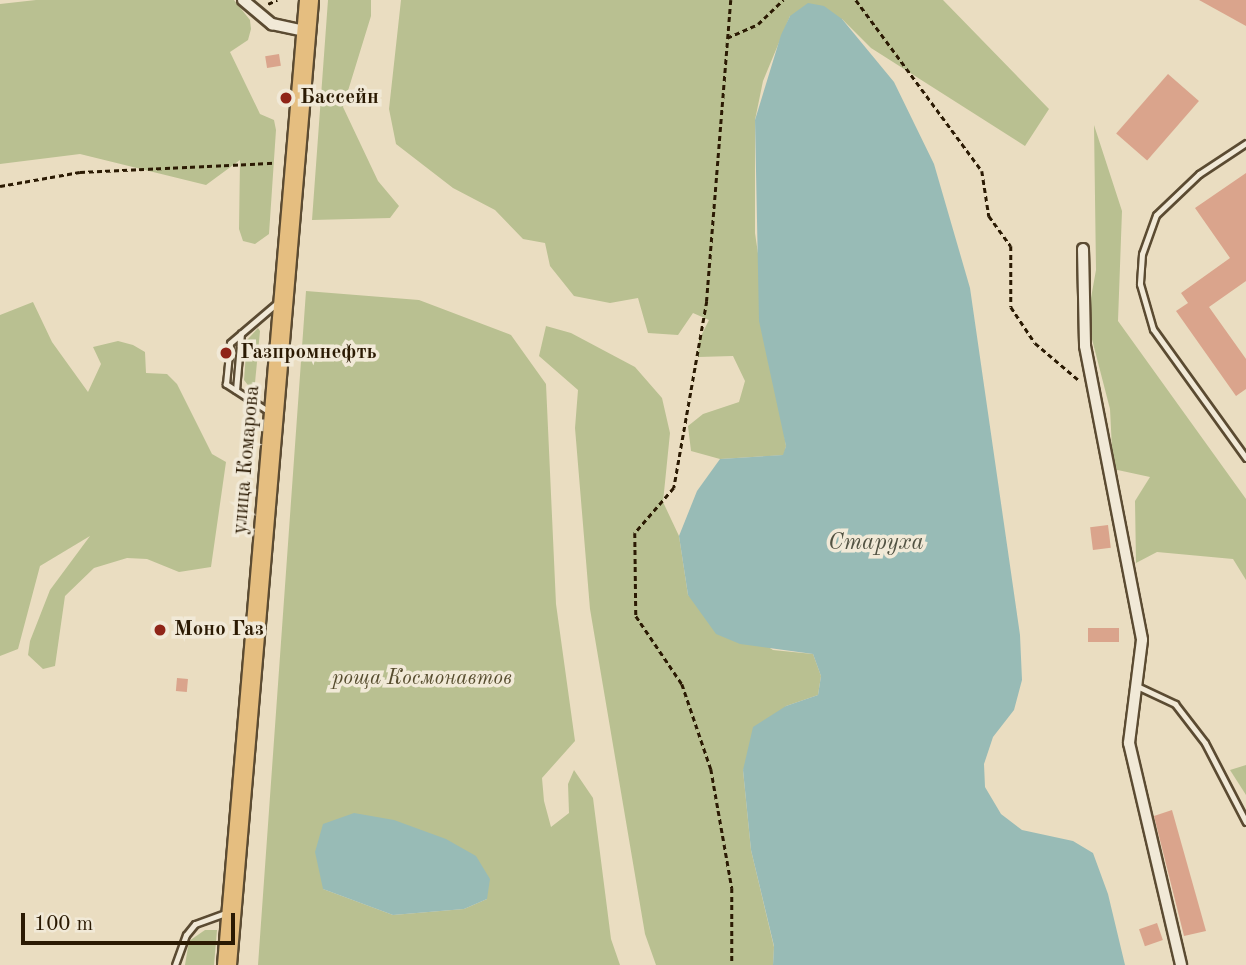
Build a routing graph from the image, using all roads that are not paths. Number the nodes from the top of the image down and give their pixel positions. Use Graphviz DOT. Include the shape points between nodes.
graph roads {
  1 [pos="243,0"];
  2 [pos="309,0"];
  3 [pos="306,31"];
  4 [pos="1246,143"];
  5 [pos="1083,249"];
  6 [pos="284,297"];
  7 [pos="241,333"];
  8 [pos="236,390"];
  9 [pos="274,415"];
  10 [pos="1246,458"];
  11 [pos="1139,687"];
  12 [pos="1246,822"];
  13 [pos="232,911"];
  14 [pos="175,965"];
  15 [pos="227,965"];
  16 [pos="1181,965"];
  1 -- 3 [label="street" via="272,24"];
  2 -- 3 [label="main road, улица Комарова"];
  3 -- 6 [label="main road, улица Комарова"];
  4 -- 10 [label="lane" via="1199,174 1156,215 1142,254 1140,284 1153,329"];
  5 -- 11 [label="street" via="1085,346 1142,640"];
  6 -- 7 [label="lane"];
  6 -- 9 [label="main road, улица Комарова"];
  7 -- 8 [label="lane"];
  7 -- 8 [label="lane" via="230,343 226,384"];
  8 -- 9 [label="lane"];
  9 -- 13 [label="main road, улица Комарова"];
  11 -- 12 [label="lane" via="1175,704 1205,743"];
  11 -- 16 [label="street" via="1129,743"];
  13 -- 14 [label="lane" via="195,924"];
  13 -- 15 [label="main road, улица Комарова"];
}
